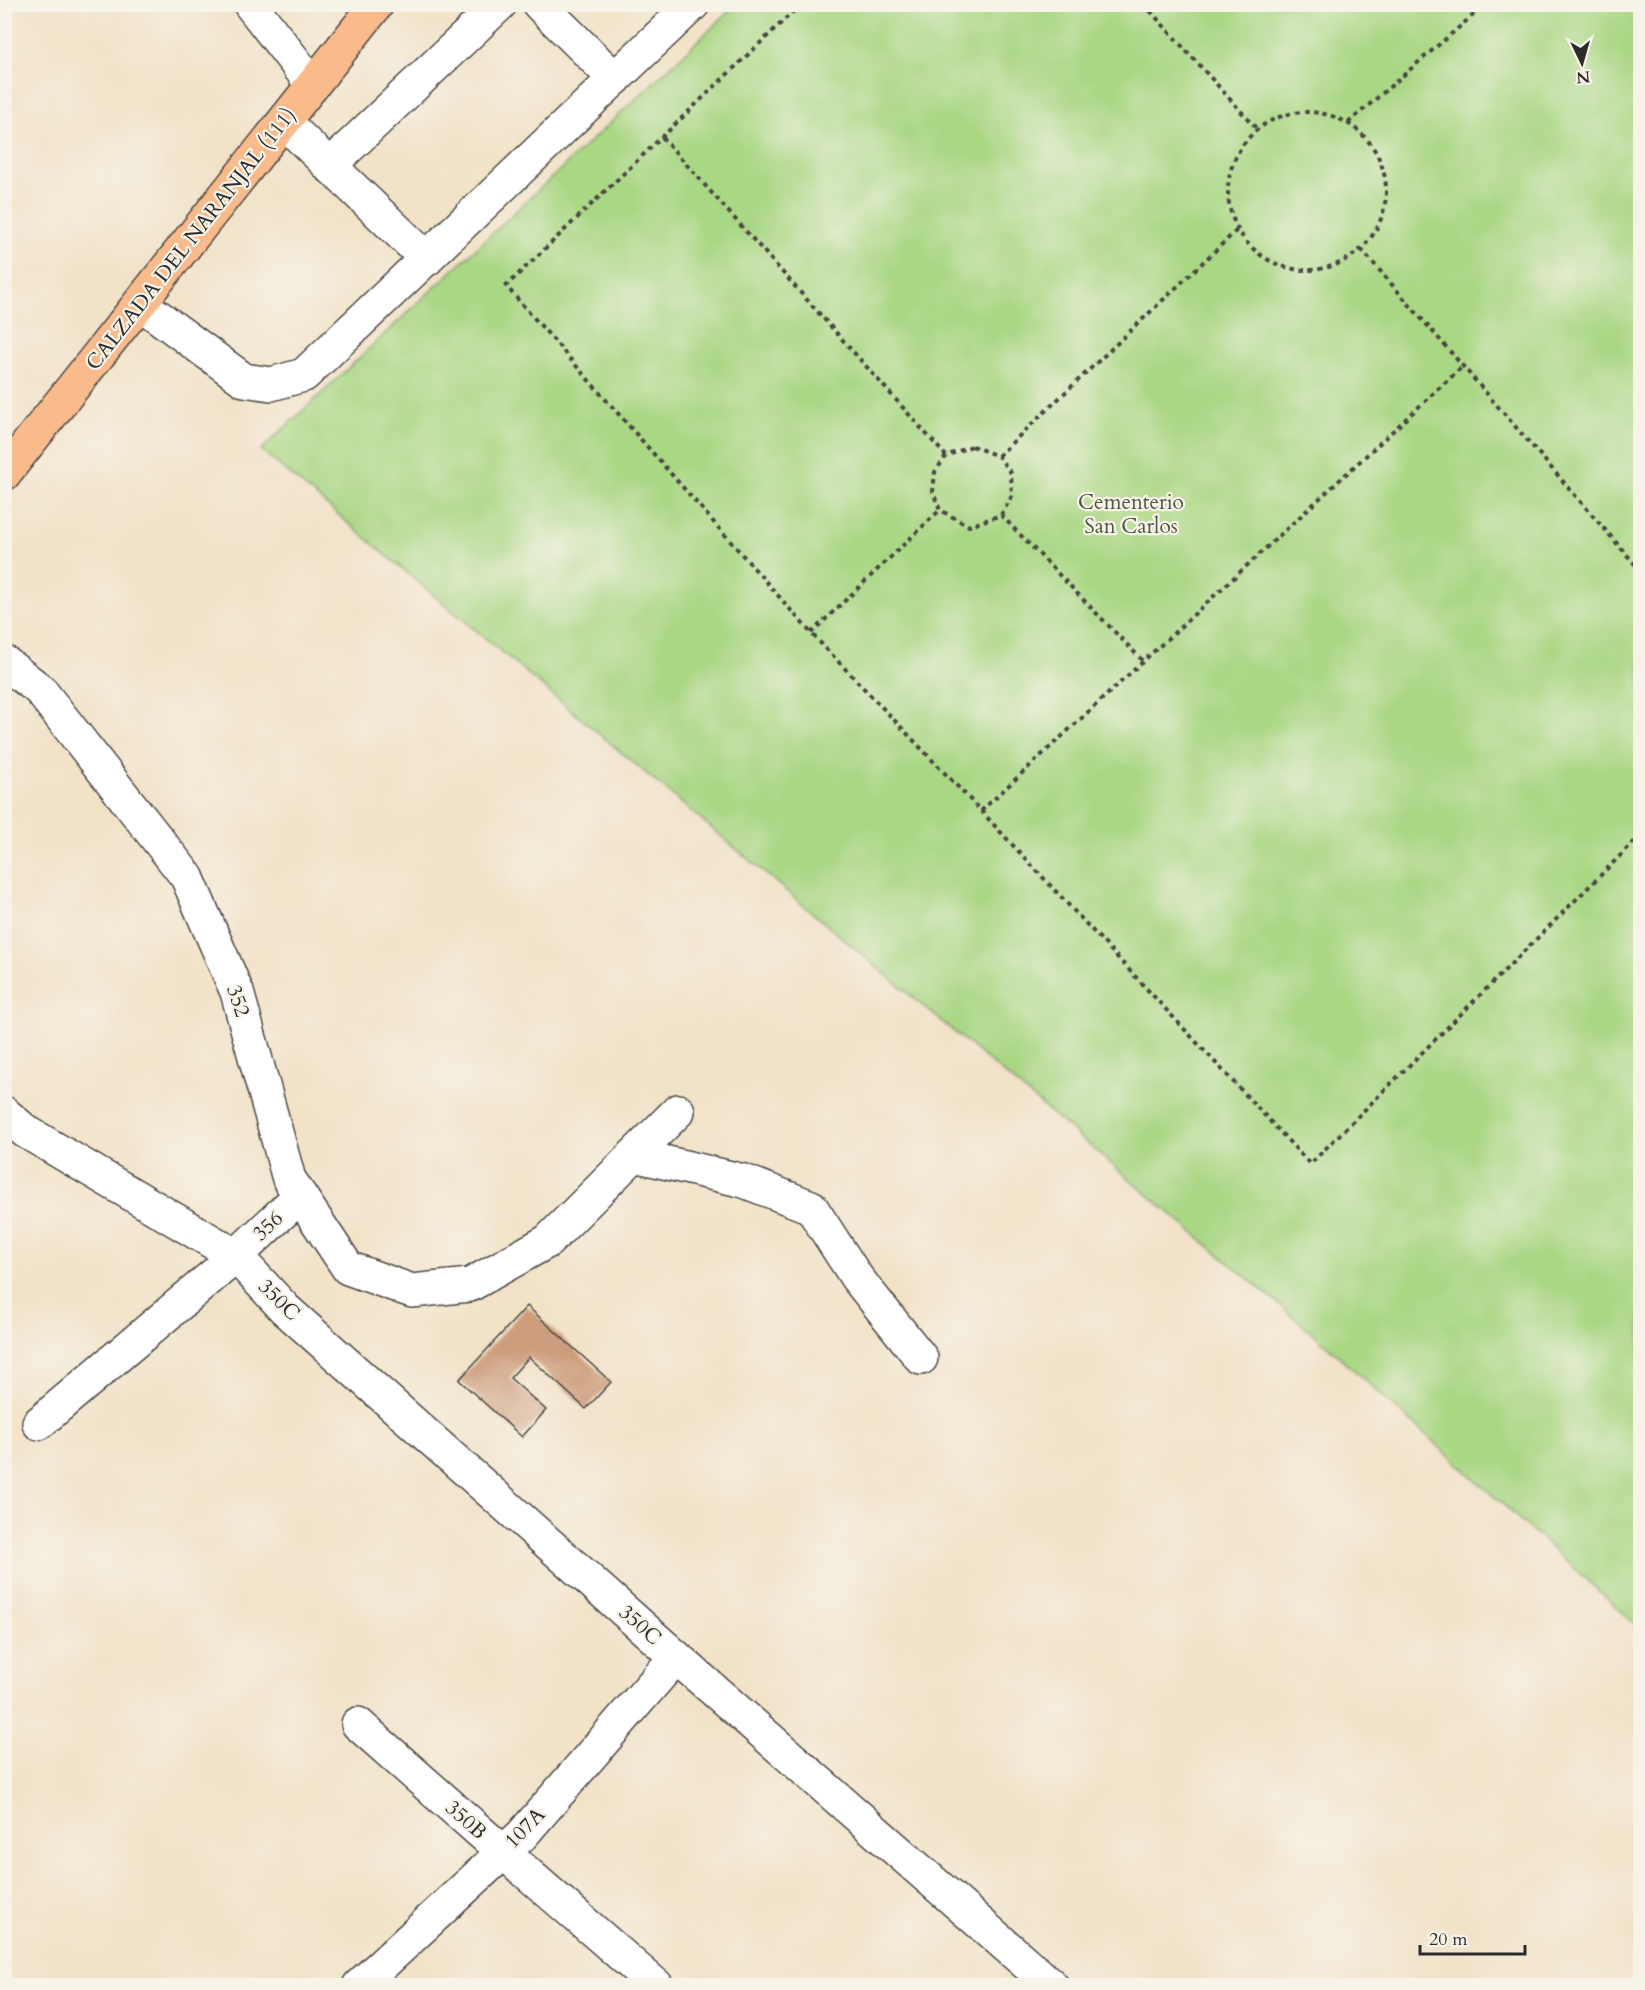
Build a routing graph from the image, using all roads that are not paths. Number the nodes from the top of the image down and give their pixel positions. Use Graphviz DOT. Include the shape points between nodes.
graph roads {
  1 [pos="250,4"];
  2 [pos="377,4"];
  3 [pos="500,4"];
  4 [pos="539,4"];
  5 [pos="693,4"];
  6 [pos="615,79"];
  7 [pos="313,85"];
  8 [pos="284,122"];
  9 [pos="329,166"];
  10 [pos="427,259"];
  11 [pos="141,303"];
  12 [pos="4,474"];
  13 [pos="4,662"];
  14 [pos="678,1111"];
  15 [pos="4,1113"];
  16 [pos="634,1155"];
  17 [pos="300,1196"];
  18 [pos="236,1256"];
  19 [pos="921,1358"];
  20 [pos="39,1423"];
  21 [pos="676,1657"];
  22 [pos="358,1724"];
  23 [pos="503,1852"];
  24 [pos="359,1986"];
  25 [pos="657,1986"];
  26 [pos="1052,1986"];
  1 -- 7 [label="street"];
  2 -- 7 [label="main road, CALZADA DEL NARANJAL (111)"];
  3 -- 9 [label="street"];
  4 -- 6 [label="street"];
  5 -- 6 [label="street"];
  6 -- 10 [label="street"];
  7 -- 8 [label="main road, CALZADA DEL NARANJAL (111)"];
  8 -- 9 [label="street"];
  8 -- 11 [label="main road, CALZADA DEL NARANJAL (111)"];
  9 -- 10 [label="street"];
  10 -- 11 [label="street" via="304,375 271,384 244,380"];
  11 -- 12 [label="main road, CALZADA DEL NARANJAL (111)"];
  13 -- 17 [label="street, 352" via="40,690 187,877 237,992 289,1179"];
  14 -- 16 [label="street"];
  15 -- 18 [label="street, 350C" via="25,1131"];
  16 -- 17 [label="street, 352" via="548,1241 470,1285 412,1291 348,1268"];
  16 -- 19 [label="street" via="744,1181 812,1207 857,1278"];
  17 -- 18 [label="street, 356"];
  18 -- 20 [label="street, 356"];
  18 -- 21 [label="street, 350C" via="285,1309"];
  21 -- 23 [label="street, 107A"];
  21 -- 26 [label="street, 350C"];
  22 -- 23 [label="street, 350B"];
  23 -- 24 [label="street, 107A"];
  23 -- 25 [label="street, 350B"];
}
